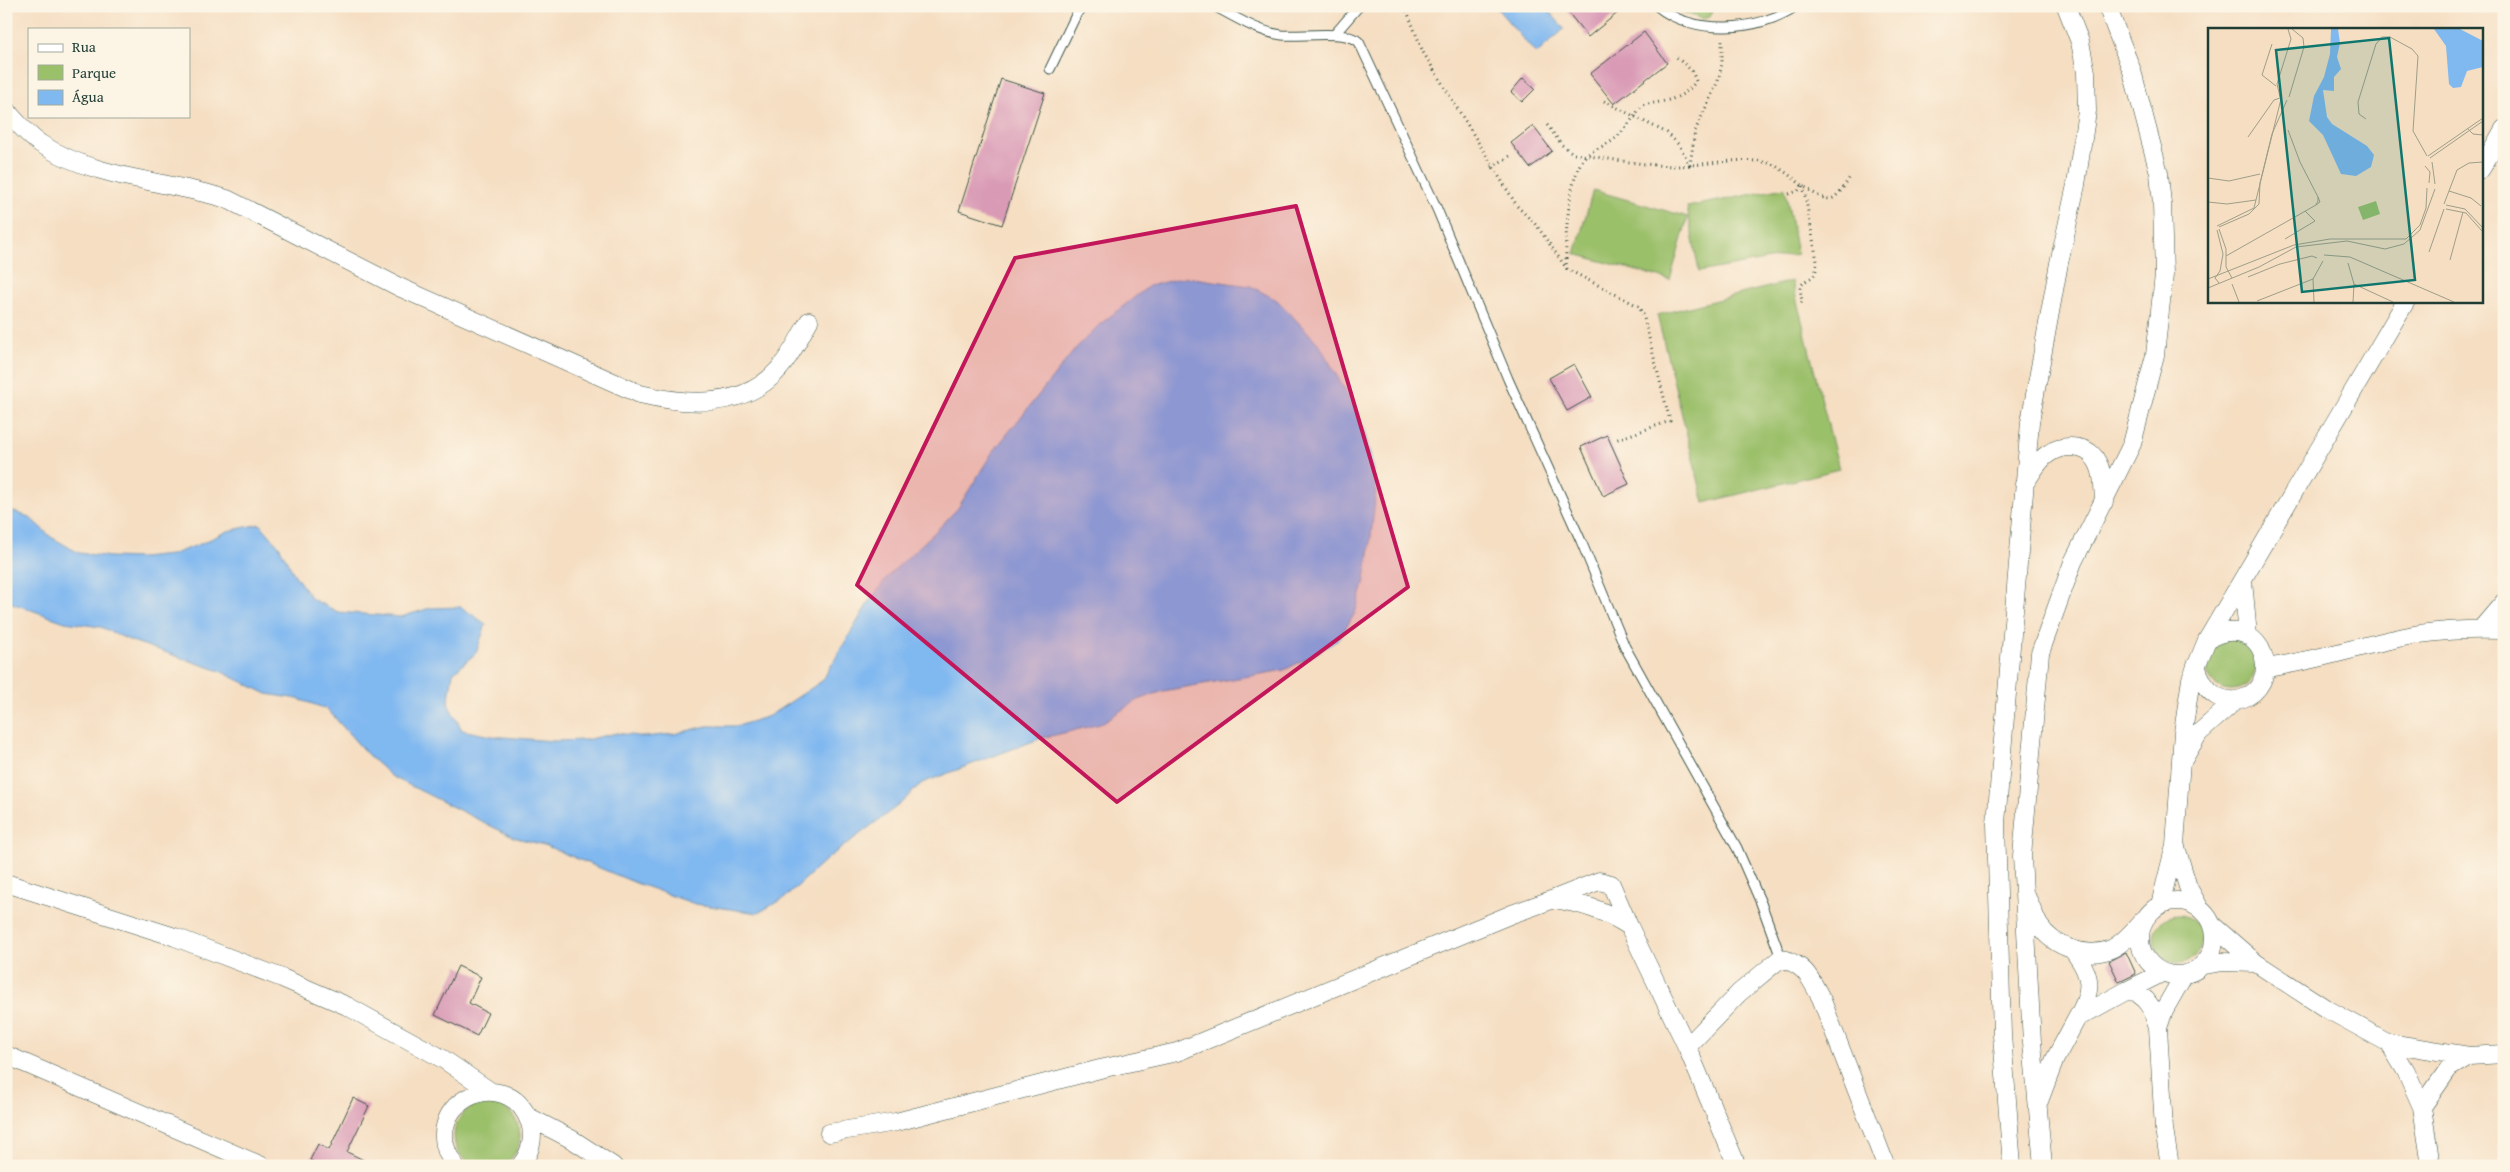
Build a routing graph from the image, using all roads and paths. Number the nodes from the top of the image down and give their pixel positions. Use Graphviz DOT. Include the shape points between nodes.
graph roads {
  1 [pos="1084,6"];
  2 [pos="1214,6"];
  3 [pos="1359,6"];
  4 [pos="1405,6"];
  5 [pos="1657,6"];
  6 [pos="1796,6"];
  7 [pos="2066,6"];
  8 [pos="2107,6"];
  9 [pos="1731,26"];
  10 [pos="1334,35"];
  11 [pos="1674,55"];
  12 [pos="1050,69"];
  13 [pos="1604,101"];
  14 [pos="6,110"];
  15 [pos="1633,117"];
  16 [pos="1547,125"];
  17 [pos="2504,129"];
  18 [pos="1510,156"];
  19 [pos="1586,156"];
  20 [pos="1690,165"];
  21 [pos="1492,167"];
  22 [pos="2482,167"];
  23 [pos="1850,177"];
  24 [pos="1802,184"];
  25 [pos="1789,194"];
  26 [pos="1567,269"];
  27 [pos="2405,302"];
  28 [pos="1800,304"];
  29 [pos="809,321"];
  30 [pos="1614,440"];
  31 [pos="2024,484"];
  32 [pos="2104,502"];
  33 [pos="2244,580"];
  34 [pos="2504,602"];
  35 [pos="2481,629"];
  36 [pos="2504,630"];
  37 [pos="2248,636"];
  38 [pos="2207,640"];
  39 [pos="2196,665"];
  40 [pos="2265,668"];
  41 [pos="2236,700"];
  42 [pos="2181,762"];
  43 [pos="2175,845"];
  44 [pos="6,883"];
  45 [pos="2024,891"];
  46 [pos="1554,900"];
  47 [pos="2160,905"];
  48 [pos="2199,907"];
  49 [pos="2145,918"];
  50 [pos="2212,924"];
  51 [pos="1629,926"];
  52 [pos="2072,949"];
  53 [pos="1781,958"];
  54 [pos="2256,963"];
  55 [pos="2203,965"];
  56 [pos="2162,973"];
  57 [pos="2184,975"];
  58 [pos="2126,991"];
  59 [pos="2077,1018"];
  60 [pos="2158,1028"];
  61 [pos="2389,1043"];
  62 [pos="1687,1047"];
  63 [pos="2504,1054"];
  64 [pos="6,1055"];
  65 [pos="2469,1056"];
  66 [pos="490,1092"];
  67 [pos="2038,1106"];
  68 [pos="2422,1107"];
  69 [pos="527,1116"];
  70 [pos="829,1133"];
  71 [pos="262,1166"];
  72 [pos="455,1166"];
  73 [pos="520,1166"];
  74 [pos="612,1166"];
  75 [pos="1737,1166"];
  76 [pos="1886,1166"];
  77 [pos="2012,1166"];
  78 [pos="2042,1166"];
  79 [pos="2170,1166"];
  80 [pos="2431,1166"];
  1 -- 12 [label="lane"];
  2 -- 10 [label="lane" via="1269,33"];
  3 -- 10 [label="lane"];
  4 -- 21 [label="path" via="1423,52"];
  5 -- 9 [label="lane" via="1665,13 1691,23"];
  6 -- 9 [label="lane" via="1762,21"];
  7 -- 31 [label="street" via="2080,42 2086,72 2087,111 2076,185 2058,263 2030,422"];
  8 -- 32 [label="street" via="2132,71 2159,173 2164,275 2155,355 2145,399 2132,444"];
  9 -- 20 [label="path" via="1722,39 1718,81 1695,131"];
  10 -- 53 [label="lane" via="1352,37 1359,42 1437,209 1625,647 1737,848"];
  11 -- 15 [label="path" via="1692,71 1696,81 1690,91 1676,100 1642,105"];
  13 -- 15 [label="path"];
  14 -- 29 [label="street" via="40,144 76,162 124,177 227,200 399,287 640,394 665,400 702,402 756,388 778,370"];
  15 -- 19 [label="path" via="1613,140"];
  15 -- 20 [label="path" via="1667,134 1679,145"];
  16 -- 19 [label="path" via="1562,145 1574,154"];
  17 -- 22 [label="street"];
  18 -- 21 [label="path"];
  19 -- 20 [label="path" via="1671,166"];
  19 -- 26 [label="path" via="1578,165 1567,219"];
  20 -- 24 [label="path" via="1755,161 1784,170"];
  21 -- 26 [label="path" via="1517,206 1537,226"];
  23 -- 24 [label="path" via="1835,197 1826,200"];
  24 -- 25 [label="path" via="1798,191"];
  24 -- 28 [label="path" via="1816,266 1813,279 1801,284"];
  26 -- 30 [label="path" via="1638,306 1643,314 1670,421"];
  27 -- 33 [label="street"];
  31 -- 32 [label="street" via="2047,454 2063,447 2079,447 2096,459 2103,478"];
  31 -- 77 [label="street" via="1996,823 2002,1035"];
  32 -- 45 [label="street" via="2073,562 2040,653 2022,856"];
  33 -- 37 [label="street"];
  33 -- 38 [label="street"];
  34 -- 35 [label="street"];
  35 -- 36 [label="street"];
  35 -- 40 [label="street" via="2420,634 2300,664"];
  37 -- 38 [label="street" via="2225,632"];
  37 -- 40 [label="street" via="2260,648"];
  38 -- 39 [label="street"];
  39 -- 41 [label="street" via="2199,678 2210,693 2226,700"];
  39 -- 42 [label="street" via="2191,679"];
  40 -- 41 [label="street" via="2260,685 2254,692"];
  41 -- 42 [label="street" via="2199,733"];
  42 -- 43 [label="street"];
  43 -- 47 [label="street"];
  43 -- 48 [label="street" via="2188,887"];
  44 -- 66 [label="street" via="175,938 347,1006 443,1059"];
  45 -- 52 [label="street" via="2040,925 2050,937"];
  45 -- 67 [label="street"];
  46 -- 51 [label="street" via="1595,908"];
  46 -- 51 [label="street" via="1593,883 1606,882 1611,884 1618,897"];
  46 -- 70 [label="street" via="1512,914 1176,1052 896,1122"];
  47 -- 48 [label="street" via="2180,900"];
  47 -- 49 [label="street"];
  48 -- 50 [label="street"];
  49 -- 52 [label="street" via="2111,949 2085,953"];
  49 -- 56 [label="street" via="2141,949 2153,967"];
  50 -- 54 [label="street"];
  50 -- 55 [label="street" via="2214,946"];
  51 -- 62 [label="street"];
  52 -- 59 [label="street" via="2089,978 2086,1002"];
  53 -- 62 [label="street" via="1739,993"];
  53 -- 76 [label="street" via="1797,964 1809,976 1821,998"];
  54 -- 55 [label="street"];
  54 -- 61 [label="street" via="2324,1008"];
  55 -- 57 [label="street"];
  56 -- 57 [label="street"];
  56 -- 58 [label="street"];
  57 -- 60 [label="street" via="2164,1010"];
  58 -- 59 [label="street"];
  58 -- 60 [label="street" via="2136,992 2146,1000"];
  59 -- 67 [label="street" via="2056,1059"];
  60 -- 79 [label="street" via="2164,1129"];
  61 -- 65 [label="street"];
  61 -- 68 [label="street" via="2406,1070"];
  62 -- 75 [label="street"];
  63 -- 65 [label="street"];
  64 -- 71 [label="street"];
  65 -- 68 [label="street" via="2449,1068"];
  66 -- 69 [label="street" via="512,1099"];
  66 -- 72 [label="street" via="468,1096 451,1112 446,1122 444,1145"];
  67 -- 78 [label="street"];
  68 -- 80 [label="street"];
  69 -- 73 [label="street" via="532,1140"];
  69 -- 74 [label="street" via="573,1140"];
}
